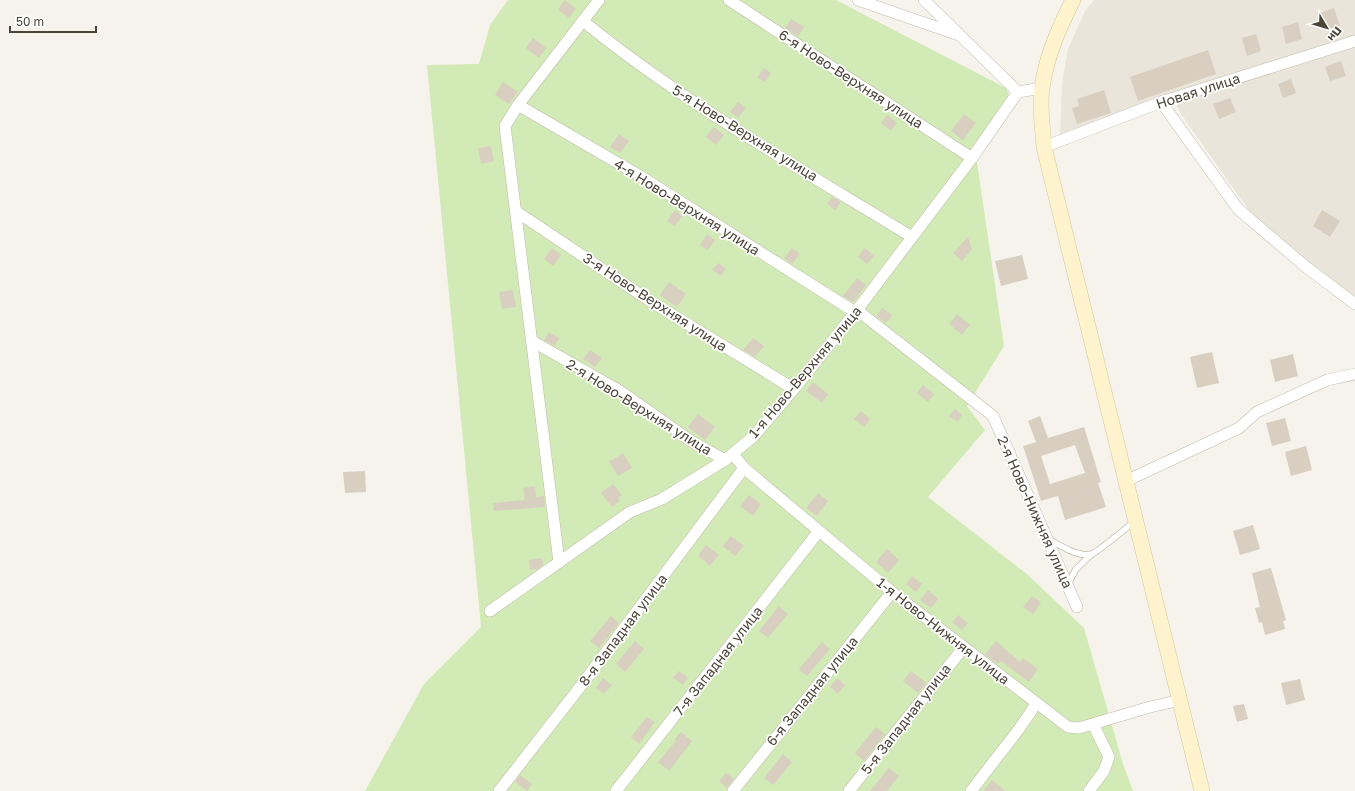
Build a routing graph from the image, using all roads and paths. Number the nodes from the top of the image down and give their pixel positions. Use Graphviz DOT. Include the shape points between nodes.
graph roads {
  1 [pos="599,0"];
  2 [pos="729,0"];
  3 [pos="858,0"];
  4 [pos="924,0"];
  5 [pos="1073,0"];
  6 [pos="583,21"];
  7 [pos="963,37"];
  8 [pos="1355,40"];
  9 [pos="1042,88"];
  10 [pos="1018,92"];
  11 [pos="1161,102"];
  12 [pos="518,105"];
  13 [pos="1044,147"];
  14 [pos="972,158"];
  15 [pos="517,212"];
  16 [pos="912,237"];
  17 [pos="1355,304"];
  18 [pos="856,311"];
  19 [pos="532,341"];
  20 [pos="1355,374"];
  21 [pos="794,389"];
  22 [pos="993,416"];
  23 [pos="729,457"];
  24 [pos="744,468"];
  25 [pos="1126,480"];
  26 [pos="1136,520"];
  27 [pos="819,531"];
  28 [pos="1047,538"];
  29 [pos="1092,554"];
  30 [pos="559,562"];
  31 [pos="1067,585"];
  32 [pos="892,592"];
  33 [pos="1077,608"];
  34 [pos="490,611"];
  35 [pos="964,647"];
  36 [pos="1181,700"];
  37 [pos="1036,704"];
  38 [pos="1093,724"];
  39 [pos="499,791"];
  40 [pos="616,791"];
  41 [pos="733,791"];
  42 [pos="849,791"];
  43 [pos="971,791"];
  44 [pos="1089,791"];
  45 [pos="1202,791"];
  1 -- 6 [label="street"];
  2 -- 14 [label="street, 6-я Ново-Верхняя улица"];
  3 -- 7 [label="street"];
  4 -- 7 [label="street"];
  5 -- 9 [label="main road" via="1060,24"];
  6 -- 12 [label="street"];
  6 -- 16 [label="street, 5-я Ново-Верхняя улица" via="677,91"];
  7 -- 10 [label="street"];
  8 -- 11 [label="street, Новая улица"];
  9 -- 10 [label="street"];
  9 -- 13 [label="main road"];
  10 -- 14 [label="street, 1-я Ново-Верхняя улица"];
  11 -- 13 [label="street, Новая улица"];
  11 -- 17 [label="street" via="1238,209 1306,267"];
  12 -- 15 [label="street" via="505,126"];
  12 -- 18 [label="street, 4-я Ново-Верхняя улица" via="640,176"];
  13 -- 25 [label="main road"];
  14 -- 16 [label="street, 1-я Ново-Верхняя улица"];
  15 -- 19 [label="street"];
  15 -- 21 [label="street, 3-я Ново-Верхняя улица" via="650,301"];
  16 -- 18 [label="street, 1-я Ново-Верхняя улица"];
  18 -- 21 [label="street, 1-я Ново-Верхняя улица"];
  18 -- 22 [label="street, 4-я Ново-Верхняя улица"];
  19 -- 23 [label="street, 2-я Ново-Верхняя улица" via="620,391 691,441"];
  19 -- 30 [label="street"];
  20 -- 25 [label="street" via="1327,380 1257,412 1239,428"];
  21 -- 23 [label="street, 1-я Ново-Верхняя улица" via="754,436"];
  22 -- 28 [label="street, 2-я Ново-Нижняя улица"];
  23 -- 24 [label="street, 1-я Ново-Нижняя улица"];
  23 -- 30 [label="street, 1-я Ново-Верхняя улица" via="662,499 630,512"];
  24 -- 27 [label="street, 1-я Ново-Нижняя улица"];
  24 -- 39 [label="street, 8-я Западная улица"];
  25 -- 26 [label="main road"];
  26 -- 29 [label="lane"];
  26 -- 36 [label="main road"];
  27 -- 32 [label="street, 1-я Ново-Нижняя улица"];
  27 -- 40 [label="street, 7-я Западная улица"];
  28 -- 29 [label="lane" via="1065,548"];
  28 -- 31 [label="street, 2-я Ново-Нижняя улица"];
  29 -- 31 [label="lane" via="1076,569"];
  30 -- 34 [label="street, 1-я Ново-Верхняя улица"];
  31 -- 33 [label="street, 2-я Ново-Нижняя улица"];
  32 -- 35 [label="street, 1-я Ново-Нижняя улица"];
  32 -- 41 [label="street, 6-я Западная улица"];
  35 -- 37 [label="street, 1-я Ново-Нижняя улица"];
  35 -- 42 [label="street, 5-я Западная улица"];
  36 -- 38 [label="street, 1-я Ново-Нижняя улица"];
  36 -- 45 [label="main road"];
  37 -- 38 [label="street, 1-я Ново-Нижняя улица" via="1068,727 1079,728"];
  37 -- 43 [label="street"];
  38 -- 44 [label="street" via="1109,757 1104,772"];
}
